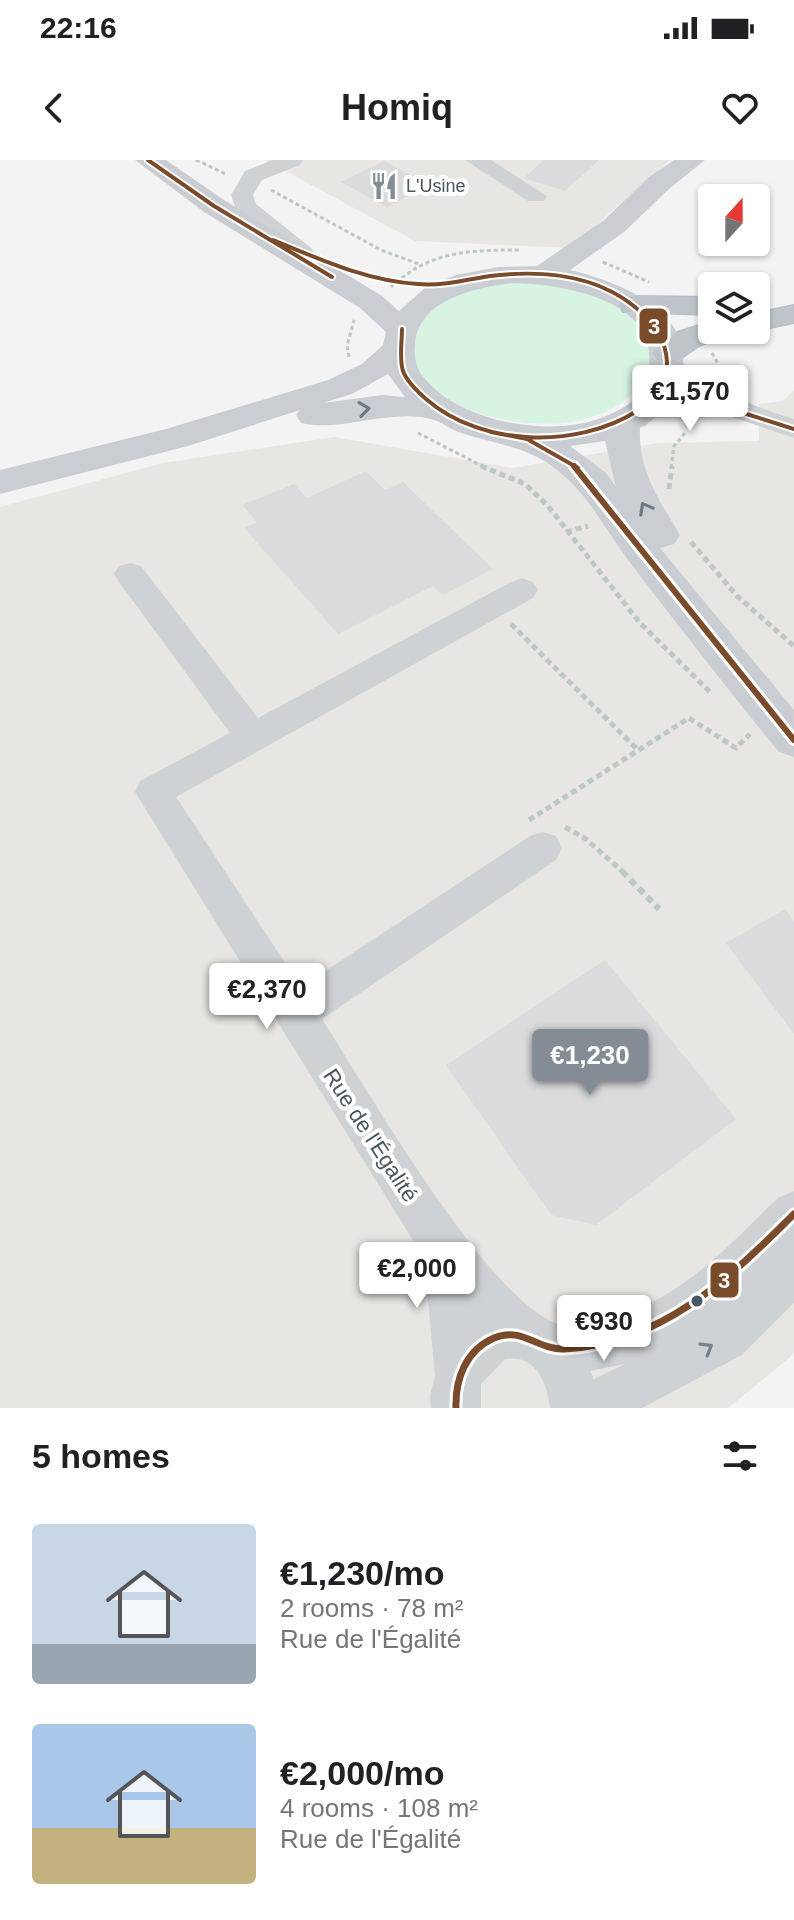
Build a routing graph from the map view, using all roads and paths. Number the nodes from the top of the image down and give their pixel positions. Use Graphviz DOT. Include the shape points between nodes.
graph roads {
  1 [pos="148,160"];
  2 [pos="196,160"];
  3 [pos="292,160"];
  4 [pos="476,160"];
  5 [pos="688,164"];
  6 [pos="248,182"];
  7 [pos="536,196"];
  8 [pos="273,240"];
  9 [pos="302,252"];
  10 [pos="544,275"];
  11 [pos="619,280"];
  12 [pos="397,282"];
  13 [pos="458,284"];
  14 [pos="371,302"];
  15 [pos="698,302"];
  16 [pos="794,302"];
  17 [pos="770,304"];
  18 [pos="794,314"];
  19 [pos="770,319"];
  20 [pos="698,335"];
  21 [pos="400,339"];
  22 [pos="668,359"];
  23 [pos="359,380"];
  24 [pos="382,406"];
  25 [pos="436,409"];
  26 [pos="737,411"];
  27 [pos="633,415"];
  28 [pos="794,429"];
  29 [pos="176,438"];
  30 [pos="527,439"];
  31 [pos="0,482"];
  32 [pos="130,574"];
  33 [pos="522,590"];
  34 [pos="493,606"];
  35 [pos="718,700"];
  36 [pos="794,703"];
  37 [pos="740,722"];
  38 [pos="253,737"];
  39 [pos="794,740"];
  40 [pos="638,750"];
  41 [pos="542,827"];
  42 [pos="659,909"];
  43 [pos="294,1012"];
  44 [pos="794,1214"];
  45 [pos="436,1235"];
  46 [pos="794,1270"];
  47 [pos="536,1342"];
  48 [pos="457,1390"];
  49 [pos="575,1408"];
  50 [pos="587,1408"];
  1 -- 8 [label="main road"];
  2 -- 6 [label="path"];
  3 -- 6 [label="street"];
  4 -- 7 [label="street"];
  5 -- 10 [label="main road"];
  5 -- 11 [label="main road" via="642,219"];
  6 -- 9 [label="street" via="242,195 246,207"];
  6 -- 12 [label="path" via="297,201 394,257 420,264"];
  8 -- 9 [label="main road"];
  8 -- 14 [label="main road"];
  9 -- 12 [label="main road"];
  10 -- 11 [label="main road"];
  10 -- 13 [label="main road" via="499,275"];
  11 -- 15 [label="highway"];
  11 -- 22 [label="main road" via="654,325"];
  12 -- 13 [label="main road"];
  12 -- 14 [label="path"];
  13 -- 21 [label="main road" via="420,307"];
  14 -- 21 [label="main road"];
  14 -- 23 [label="path" via="356,315 347,346"];
  16 -- 17 [label="highway"];
  18 -- 19 [label="highway"];
  20 -- 22 [label="highway"];
  21 -- 23 [label="main road"];
  21 -- 25 [label="main road" via="399,360 409,383"];
  22 -- 26 [label="street" via="696,388"];
  22 -- 27 [label="main road" via="659,392"];
  23 -- 29 [label="main road"];
  24 -- 25 [label="main road"];
  29 -- 24 [label="main road, one-way"];
  24 -- 35 [label="path" via="437,445 525,484 640,623"];
  25 -- 30 [label="main road" via="479,429"];
  26 -- 27 [label="street" via="685,407"];
  26 -- 28 [label="street"];
  27 -- 30 [label="main road" via="579,435"];
  36 -- 27 [label="main road, one-way" via="659,533 627,475 620,446"];
  29 -- 31 [label="main road"];
  30 -- 39 [label="main road" via="567,459 593,482"];
  32 -- 38 [label="street"];
  33 -- 34 [label="street"];
  34 -- 38 [label="street"];
  34 -- 40 [label="path"];
  37 -- 40 [label="path" via="751,733 736,748 689,718"];
  38 -- 43 [label="street, Rue de l'Égalité" via="153,792"];
  40 -- 41 [label="path"];
  41 -- 42 [label="path" via="572,828"];
  41 -- 43 [label="street" via="361,968"];
  43 -- 45 [label="street, Rue de l'Égalité"];
  44 -- 47 [label="street" via="734,1273 639,1336 593,1347"];
  45 -- 47 [label="street, Rue de l'Égalité" via="462,1272"];
  45 -- 48 [label="street, Rue de l'Égalité" via="450,1281"];
  50 -- 46 [label="street, one-way" via="725,1338"];
  47 -- 48 [label="street" via="513,1332 490,1340 472,1354"];
  47 -- 49 [label="street, Rue de l'Égalité" via="568,1372"];
}
